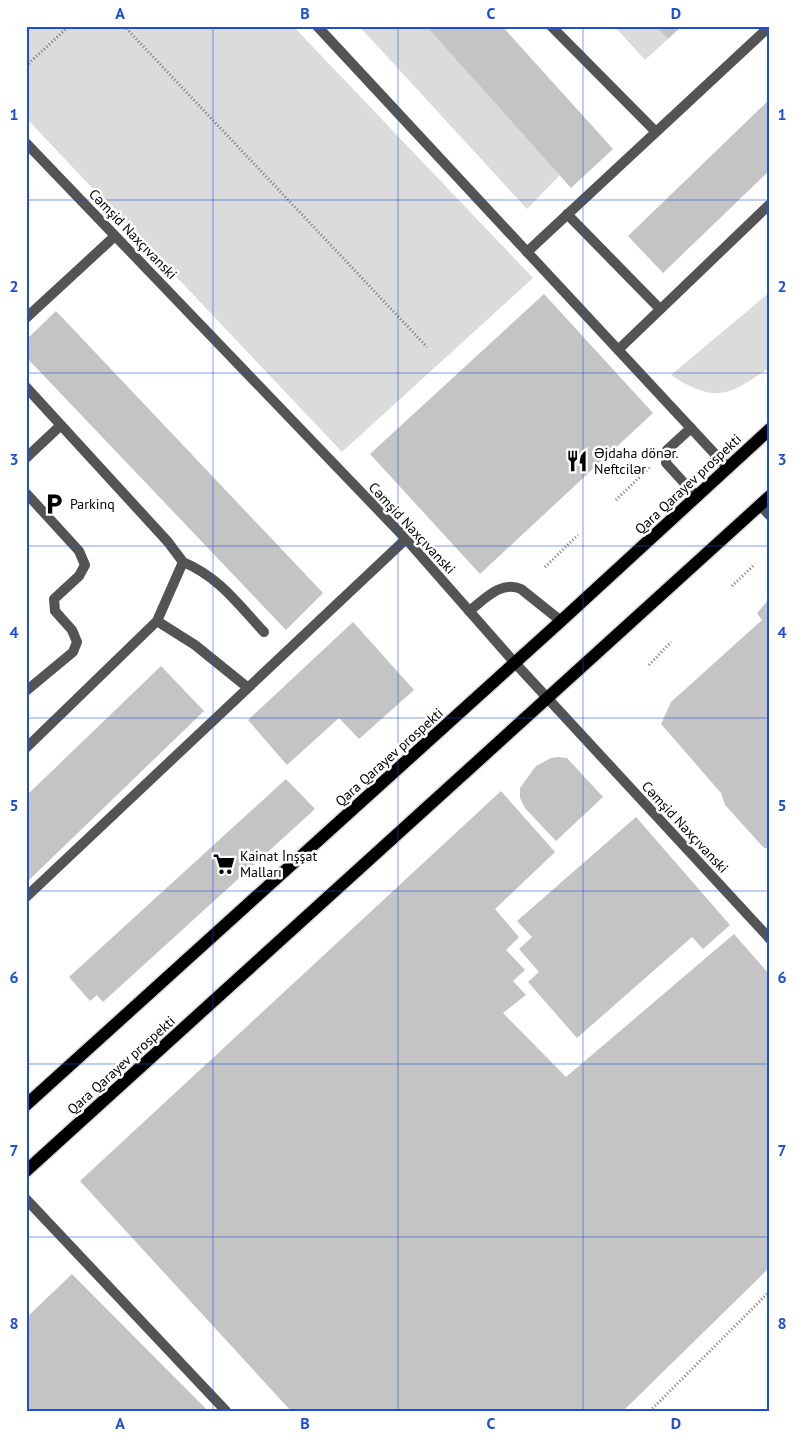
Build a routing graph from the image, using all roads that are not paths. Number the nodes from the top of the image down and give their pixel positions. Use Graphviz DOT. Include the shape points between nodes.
graph roads {
  1 [pos="317,26"];
  2 [pos="551,26"];
  3 [pos="770,26"];
  4 [pos="656,132"];
  5 [pos="26,143"];
  6 [pos="770,204"];
  7 [pos="567,214"];
  8 [pos="115,236"];
  9 [pos="527,252"];
  10 [pos="660,309"];
  11 [pos="26,318"];
  12 [pos="618,350"];
  13 [pos="26,387"];
  14 [pos="61,425"];
  15 [pos="691,428"];
  16 [pos="770,429"];
  17 [pos="26,458"];
  18 [pos="728,468"];
  19 [pos="26,493"];
  20 [pos="770,496"];
  21 [pos="697,497"];
  22 [pos="760,505"];
  23 [pos="770,516"];
  24 [pos="406,540"];
  25 [pos="183,562"];
  26 [pos="469,612"];
  27 [pos="157,621"];
  28 [pos="561,621"];
  29 [pos="264,632"];
  30 [pos="515,664"];
  31 [pos="247,687"];
  32 [pos="26,691"];
  33 [pos="547,699"];
  34 [pos="26,748"];
  35 [pos="26,898"];
  36 [pos="770,939"];
  37 [pos="26,1105"];
  38 [pos="26,1171"];
  39 [pos="26,1199"];
  40 [pos="226,1411"];
  1 -- 9 [label="street"];
  2 -- 4 [label="street"];
  3 -- 4 [label="street"];
  4 -- 7 [label="street"];
  5 -- 8 [label="street, Cəmşid Naxçıvanski"];
  6 -- 10 [label="street"];
  7 -- 9 [label="street"];
  7 -- 10 [label="street"];
  8 -- 11 [label="street"];
  8 -- 24 [label="street, Cəmşid Naxçıvanski"];
  9 -- 12 [label="street"];
  10 -- 12 [label="street"];
  12 -- 15 [label="street"];
  13 -- 14 [label="street"];
  14 -- 17 [label="street"];
  14 -- 25 [label="street"];
  15 -- 18 [label="street"];
  15 -- 21 [label="street" via="666,450 666,462"];
  16 -- 18 [label="main road, Qara Qarayev prospekti"];
  18 -- 21 [label="main road, Qara Qarayev prospekti"];
  19 -- 32 [label="street" via="79,551 84,565 78,576 54,598 55,611 72,630 77,642 73,652"];
  20 -- 22 [label="main road, Qara Qarayev prospekti"];
  21 -- 28 [label="main road, Qara Qarayev prospekti"];
  22 -- 23 [label="street"];
  22 -- 33 [label="main road, Qara Qarayev prospekti"];
  24 -- 26 [label="street, Cəmşid Naxçıvanski"];
  24 -- 31 [label="street"];
  25 -- 27 [label="street"];
  25 -- 29 [label="street" via="203,570 216,581"];
  26 -- 28 [label="street" via="504,586 514,585"];
  26 -- 30 [label="street, Cəmşid Naxçıvanski"];
  27 -- 31 [label="street" via="195,645"];
  27 -- 34 [label="street"];
  28 -- 30 [label="main road, Qara Qarayev prospekti"];
  30 -- 33 [label="street, Cəmşid Naxçıvanski"];
  30 -- 37 [label="main road, Qara Qarayev prospekti"];
  31 -- 35 [label="street"];
  33 -- 36 [label="street, Cəmşid Naxçıvanski"];
  33 -- 38 [label="main road, Qara Qarayev prospekti"];
  39 -- 40 [label="street"];
}
